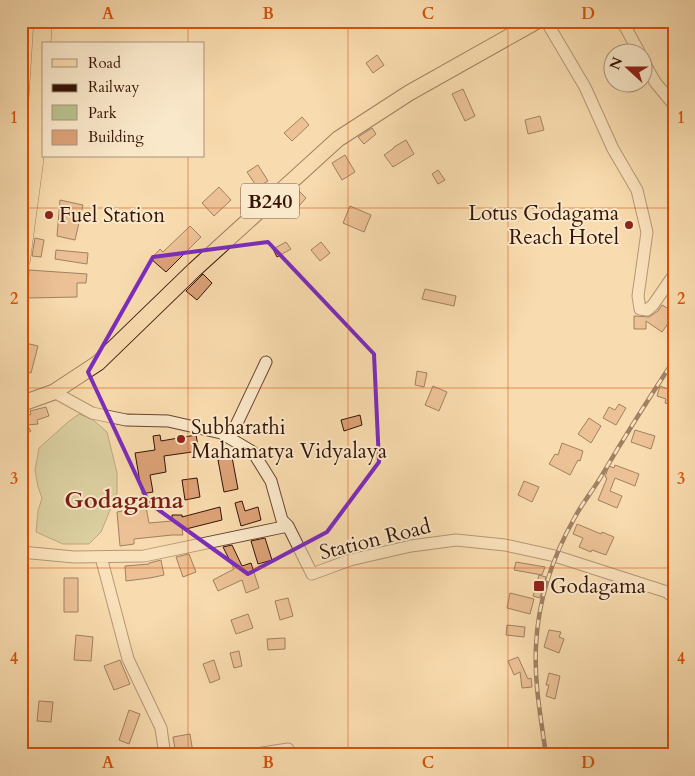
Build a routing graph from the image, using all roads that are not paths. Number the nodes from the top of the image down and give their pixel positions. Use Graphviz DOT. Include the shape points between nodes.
graph roads {
  1 [pos="43,21"];
  2 [pos="537,21"];
  3 [pos="546,21"];
  4 [pos="622,21"];
  5 [pos="634,42"];
  6 [pos="652,77"];
  7 [pos="674,105"];
  8 [pos="21,260"];
  9 [pos="673,276"];
  10 [pos="266,362"];
  11 [pos="54,392"];
  12 [pos="21,402"];
  13 [pos="230,438"];
  14 [pos="288,526"];
  15 [pos="21,552"];
  16 [pos="101,557"];
  17 [pos="674,598"];
  18 [pos="288,748"];
  19 [pos="163,755"];
  20 [pos="250,755"];
  1 -- 8 [label="highway" via="34,162"];
  2 -- 11 [label="main road, B240" via="409,93 338,139 98,363"];
  3 -- 9 [label="street" via="585,87 637,190 647,232 638,296 640,309 647,310 653,305"];
  4 -- 5 [label="street"];
  6 -- 7 [label="street"];
  10 -- 13 [label="street"];
  11 -- 12 [label="main road, B240"];
  11 -- 13 [label="street" via="92,413 126,420 168,421"];
  13 -- 14 [label="street" via="253,452 272,481 282,520"];
  14 -- 16 [label="street" via="144,556"];
  14 -- 17 [label="street, Station Road" via="312,574 350,560 456,540 505,545 555,556 667,592"];
  15 -- 16 [label="street"];
  16 -- 19 [label="street" via="128,659 161,728"];
  18 -- 20 [label="street"];
}
